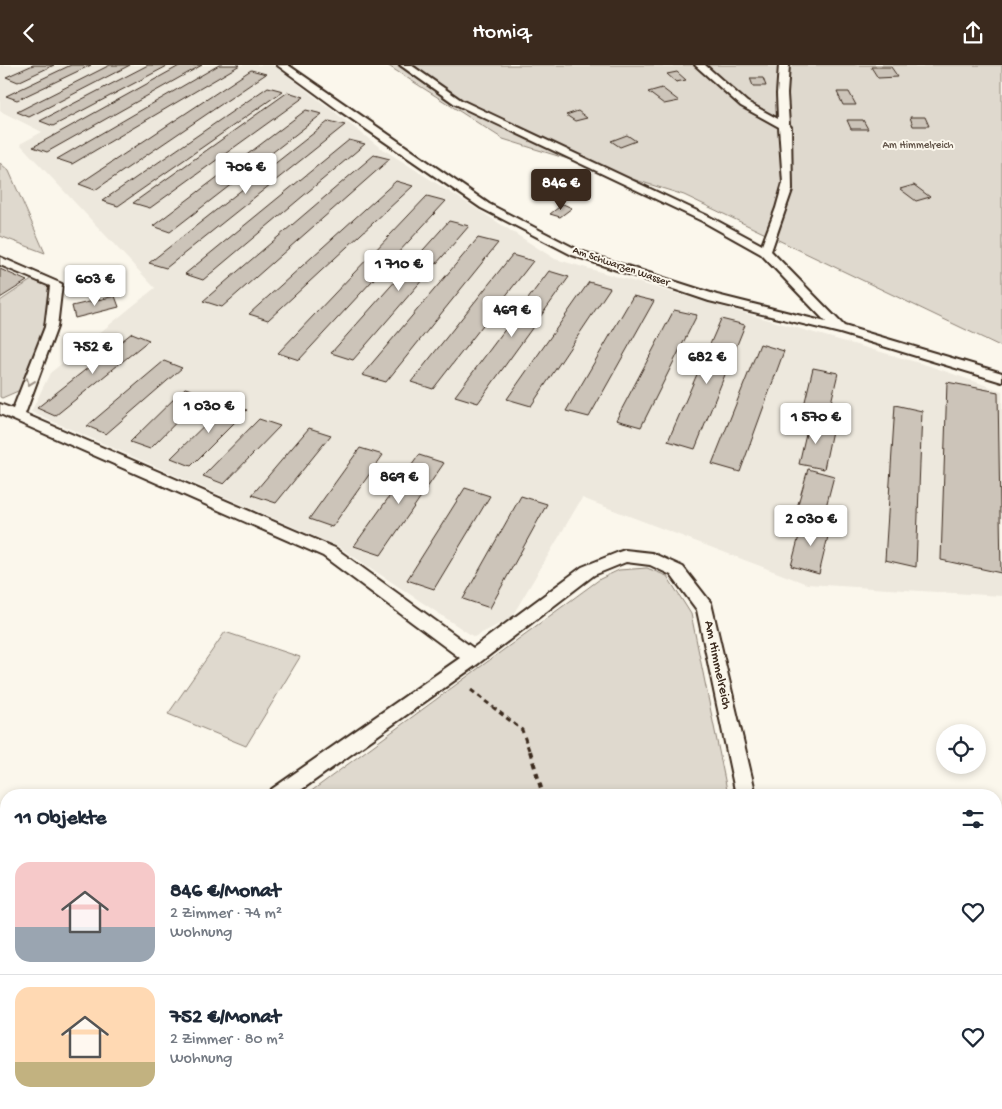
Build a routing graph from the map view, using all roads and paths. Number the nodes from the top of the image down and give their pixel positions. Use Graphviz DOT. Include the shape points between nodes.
graph roads {
  1 [pos="282,65"];
  2 [pos="405,65"];
  3 [pos="700,65"];
  4 [pos="784,65"];
  5 [pos="786,127"];
  6 [pos="764,252"];
  7 [pos="0,261"];
  8 [pos="840,329"];
  9 [pos="1002,378"];
  10 [pos="0,409"];
  11 [pos="17,416"];
  12 [pos="473,658"];
  13 [pos="451,673"];
  14 [pos="287,789"];
  15 [pos="541,789"];
  16 [pos="745,789"];
  1 -- 8 [label="lane, Am Schwarzen Wasser" via="485,205 576,253 713,298"];
  2 -- 6 [label="lane" via="458,102 706,219"];
  3 -- 5 [label="lane" via="744,104"];
  4 -- 5 [label="lane" via="780,86"];
  5 -- 6 [label="lane" via="788,185"];
  6 -- 8 [label="lane"];
  7 -- 11 [label="lane, one-way" via="56,285 51,327"];
  8 -- 9 [label="lane, Am Schwarzen Wasser"];
  10 -- 11 [label="lane"];
  11 -- 12 [label="lane" via="329,552"];
  12 -- 13 [label="lane, Am Himmelreich"];
  12 -- 16 [label="lane, Am Himmelreich" via="595,568 625,556 652,559 677,571 705,608"];
  13 -- 14 [label="lane, Am Himmelreich"];
  13 -- 15 [label="path" via="522,730"];
}
